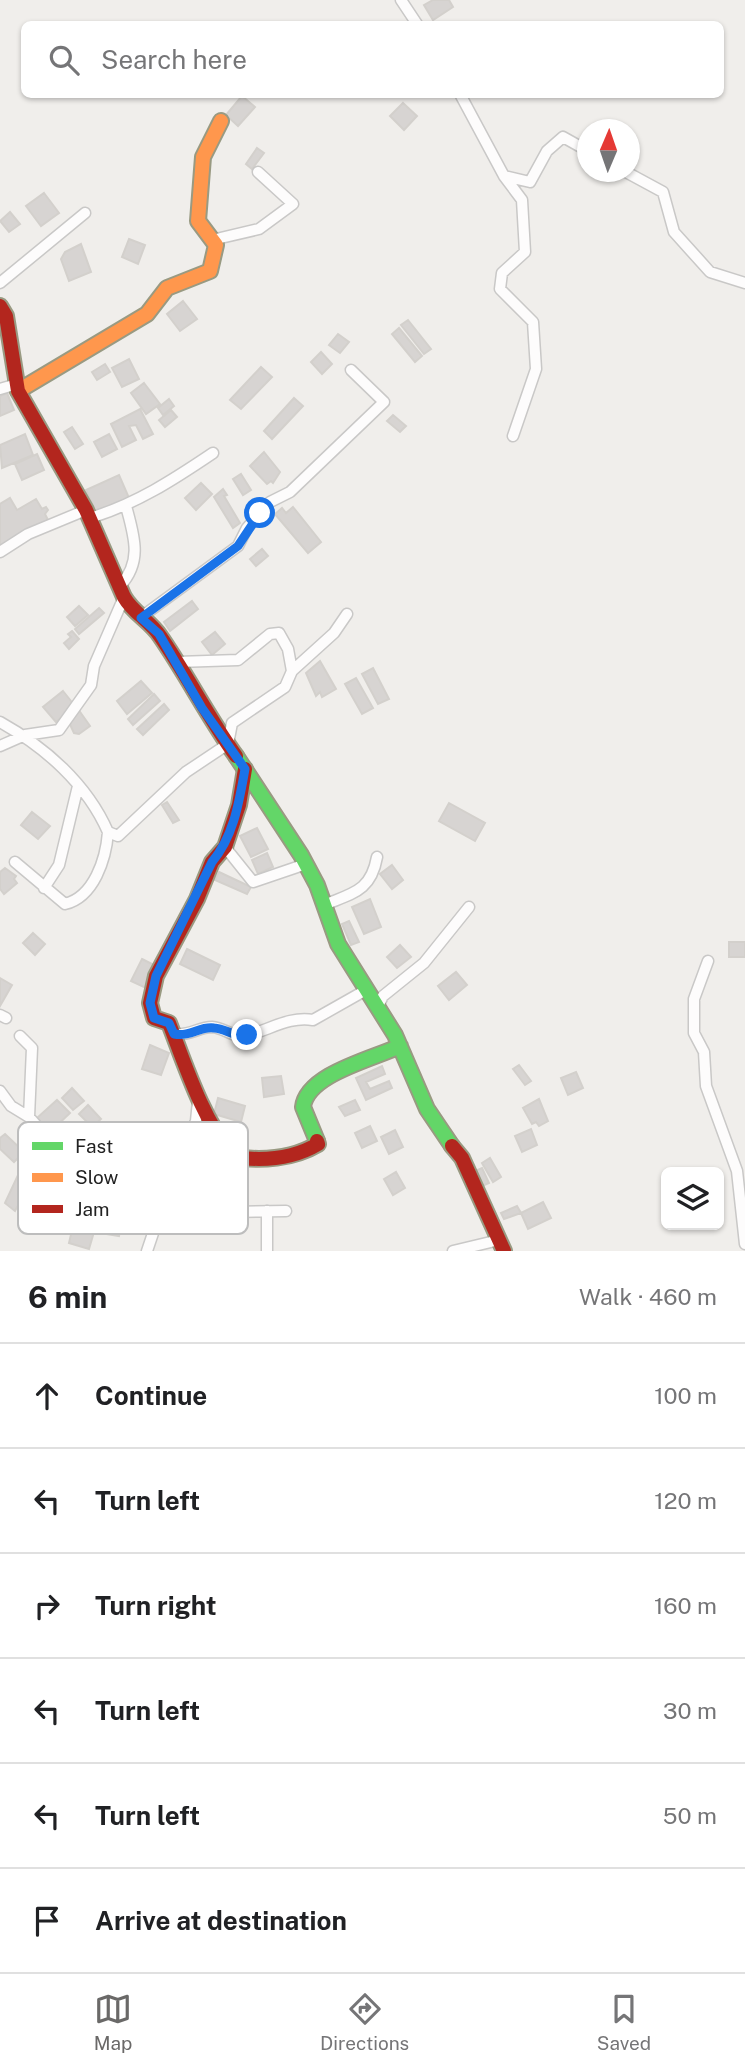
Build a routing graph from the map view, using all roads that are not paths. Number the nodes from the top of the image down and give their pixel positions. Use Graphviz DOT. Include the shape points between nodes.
graph roads {
  1 [pos="401,0"];
  2 [pos="415,21"];
  3 [pos="462,98"];
  4 [pos="221,121"];
  5 [pos="577,146"];
  6 [pos="258,172"];
  7 [pos="504,176"];
  8 [pos="640,179"];
  9 [pos="85,213"];
  10 [pos="212,240"];
  11 [pos="0,282"];
  12 [pos="745,284"];
  13 [pos="0,306"];
  14 [pos="351,370"];
  15 [pos="17,388"];
  16 [pos="0,389"];
  17 [pos="513,436"];
  18 [pos="213,453"];
  19 [pos="126,506"];
  20 [pos="88,514"];
  21 [pos="0,552"];
  22 [pos="122,592"];
  23 [pos="347,614"];
  24 [pos="141,618"];
  25 [pos="177,662"];
  26 [pos="292,671"];
  27 [pos="0,722"];
  28 [pos="25,736"];
  29 [pos="228,744"];
  30 [pos="0,746"];
  31 [pos="245,769"];
  32 [pos="78,786"];
  33 [pos="108,832"];
  34 [pos="225,848"];
  35 [pos="377,857"];
  36 [pos="15,862"];
  37 [pos="306,864"];
  38 [pos="44,888"];
  39 [pos="324,905"];
  40 [pos="469,907"];
  41 [pos="708,961"];
  42 [pos="366,990"];
  43 [pos="377,1008"];
  44 [pos="174,1034"];
  45 [pos="20,1036"];
  46 [pos="400,1046"];
  47 [pos="0,1091"];
  48 [pos="197,1097"];
  49 [pos="29,1117"];
  50 [pos="33,1122"];
  51 [pos="197,1122"];
  52 [pos="210,1122"];
  53 [pos="248,1158"];
  54 [pos="267,1211"];
  55 [pos="286,1211"];
  56 [pos="248,1212"];
  57 [pos="154,1234"];
  58 [pos="745,1244"];
  59 [pos="501,1245"];
  60 [pos="147,1251"];
  61 [pos="267,1251"];
  62 [pos="453,1251"];
  1 -- 2 [label="street"];
  3 -- 7 [label="street"];
  4 -- 10 [label="street" via="203,157 198,221"];
  5 -- 7 [label="street" via="563,138 547,150 530,182"];
  6 -- 10 [label="street" via="293,204 259,229"];
  7 -- 17 [label="street" via="522,200 525,251 502,273 500,289 533,322 536,369"];
  8 -- 12 [label="street" via="663,191 674,232 710,272"];
  9 -- 11 [label="street"];
  10 -- 15 [label="street" via="216,245 210,271 167,288 147,314"];
  13 -- 15 [label="street" via="6,316"];
  14 -- 24 [label="street" via="384,402 290,492 270,502 238,546"];
  15 -- 16 [label="street"];
  15 -- 20 [label="street"];
  18 -- 19 [label="street"];
  19 -- 20 [label="street"];
  19 -- 22 [label="street" via="136,558"];
  20 -- 21 [label="street" via="28,534"];
  20 -- 22 [label="street"];
  22 -- 24 [label="street"];
  22 -- 28 [label="street" via="81,702 59,730"];
  23 -- 26 [label="street" via="334,633"];
  24 -- 25 [label="street" via="159,634"];
  25 -- 26 [label="street" via="238,660 270,634 279,634 288,649"];
  25 -- 29 [label="street"];
  26 -- 29 [label="street" via="285,687 232,723"];
  27 -- 28 [label="street"];
  28 -- 30 [label="street"];
  28 -- 32 [label="street"];
  29 -- 31 [label="street"];
  29 -- 33 [label="street" via="186,772 118,836"];
  31 -- 34 [label="street"];
  31 -- 37 [label="street"];
  32 -- 33 [label="street"];
  32 -- 38 [label="street" via="59,865"];
  33 -- 38 [label="street" via="106,852 77,901 65,904"];
  34 -- 37 [label="street" via="253,883"];
  34 -- 44 [label="street" via="212,862 156,976 150,1003 154,1018 169,1023"];
  35 -- 39 [label="street" via="373,877 357,892"];
  36 -- 38 [label="street"];
  37 -- 39 [label="street"];
  39 -- 42 [label="street" via="338,944"];
  40 -- 43 [label="street" via="424,963 383,996"];
  41 -- 58 [label="street" via="694,999 694,1033 704,1052 706,1086 737,1171"];
  42 -- 43 [label="street"];
  42 -- 44 [label="street" via="313,1020 299,1017 233,1037 213,1027"];
  43 -- 46 [label="street"];
  44 -- 48 [label="street"];
  45 -- 49 [label="street" via="32,1048"];
  46 -- 53 [label="street" via="338,1070 308,1093 304,1111 318,1144 309,1151 267,1160"];
  46 -- 59 [label="street" via="427,1109 462,1158"];
  47 -- 49 [label="street" via="11,1106"];
  48 -- 51 [label="street"];
  48 -- 52 [label="street"];
  49 -- 50 [label="street"];
  54 -- 55 [label="street"];
  54 -- 56 [label="street"];
  54 -- 61 [label="street"];
  57 -- 60 [label="street"];
  59 -- 62 [label="street"];
}
